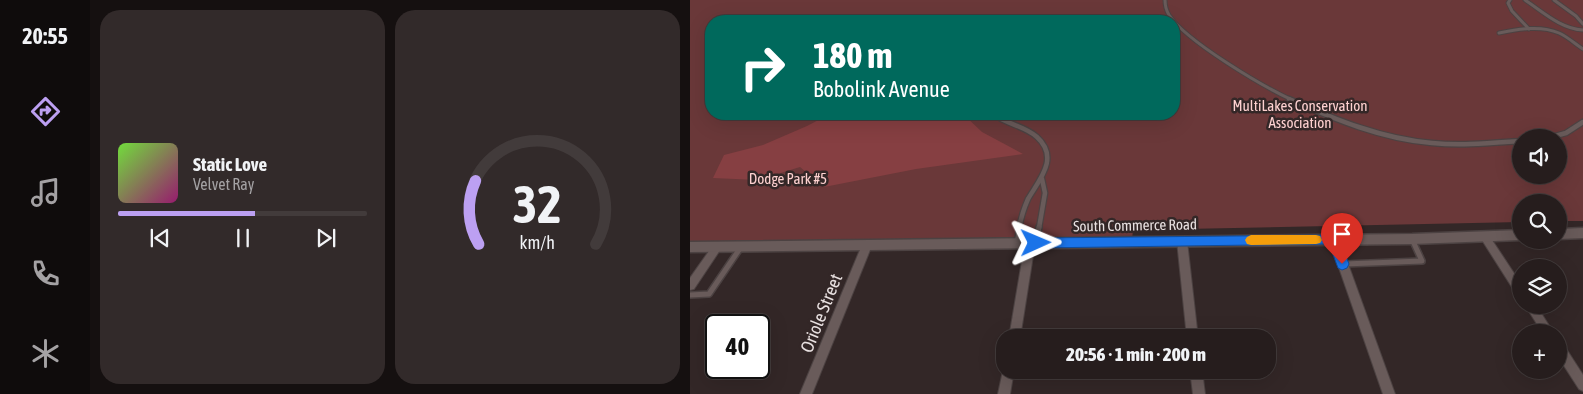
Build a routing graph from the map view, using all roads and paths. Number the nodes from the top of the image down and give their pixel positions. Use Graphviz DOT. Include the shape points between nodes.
graph roads {
  1 [pos="1165,0"];
  2 [pos="1510,0"];
  3 [pos="1525,0"];
  4 [pos="1554,0"];
  5 [pos="1169,15"];
  6 [pos="1583,24"];
  7 [pos="1180,26"];
  8 [pos="1529,29"];
  9 [pos="1583,31"];
  10 [pos="1498,33"];
  11 [pos="1583,49"];
  12 [pos="1002,120"];
  13 [pos="1583,122"];
  14 [pos="1567,132"];
  15 [pos="1512,142"];
  16 [pos="1042,179"];
  17 [pos="1583,233"];
  18 [pos="1567,234"];
  19 [pos="1512,235"];
  20 [pos="1485,236"];
  21 [pos="1412,239"];
  22 [pos="1334,240"];
  23 [pos="1182,241"];
  24 [pos="1027,243"];
  25 [pos="867,245"];
  26 [pos="690,247"];
  27 [pos="717,247"];
  28 [pos="741,247"];
  29 [pos="1342,264"];
  30 [pos="1512,278"];
  31 [pos="690,286"];
  32 [pos="690,294"];
  33 [pos="1015,329"];
  34 [pos="1192,329"];
  35 [pos="1567,360"];
  36 [pos="1006,379"];
  37 [pos="1197,379"];
  38 [pos="1583,385"];
  39 [pos="806,394"];
  40 [pos="1004,394"];
  41 [pos="1199,394"];
  42 [pos="1389,394"];
  1 -- 5 [label="lane"];
  2 -- 8 [label="lane" via="1512,11"];
  3 -- 9 [label="lane" via="1563,25"];
  4 -- 6 [label="lane"];
  7 -- 15 [label="lane" via="1227,61 1288,98 1373,132 1434,143 1479,145"];
  8 -- 10 [label="lane"];
  8 -- 11 [label="lane" via="1559,33"];
  12 -- 16 [label="lane" via="1024,128 1038,138 1047,152"];
  13 -- 14 [label="lane"];
  16 -- 24 [label="lane" via="1045,193"];
  16 -- 24 [label="lane" via="1028,200"];
  17 -- 18 [label="street"];
  19 -- 20 [label="street, South Commerce Road"];
  20 -- 21 [label="street, South Commerce Road"];
  20 -- 30 [label="street"];
  21 -- 22 [label="street, South Commerce Road"];
  21 -- 29 [label="lane" via="1422,260"];
  22 -- 23 [label="street, South Commerce Road"];
  22 -- 29 [label="street"];
  23 -- 24 [label="street, South Commerce Road"];
  23 -- 34 [label="street"];
  24 -- 25 [label="street, South Commerce Road"];
  24 -- 33 [label="street"];
  25 -- 28 [label="street, South Commerce Road"];
  25 -- 39 [label="street, Oriole Street"];
  26 -- 27 [label="street, South Commerce Road"];
  27 -- 28 [label="street, South Commerce Road"];
  27 -- 31 [label="street"];
  28 -- 32 [label="lane" via="710,294"];
  29 -- 42 [label="street"];
  35 -- 38 [label="street"];
  36 -- 40 [label="street"];
  37 -- 41 [label="street"];
}
